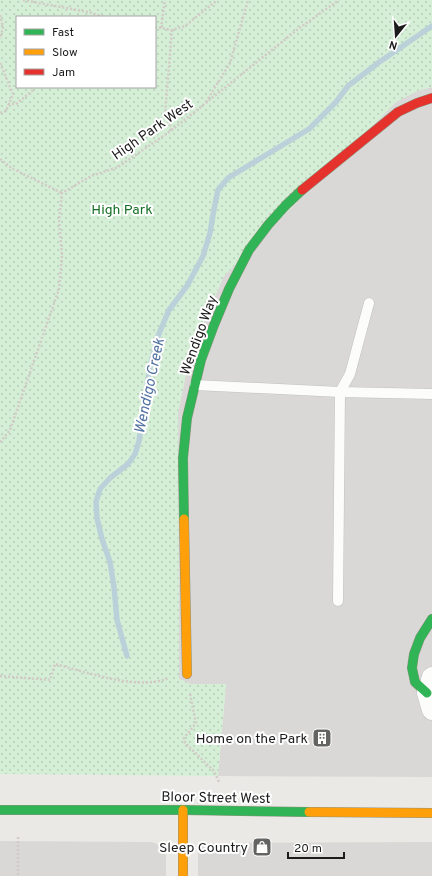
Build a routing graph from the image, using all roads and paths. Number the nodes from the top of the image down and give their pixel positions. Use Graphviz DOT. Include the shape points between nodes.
graph roads {
  1 [pos="23,0"];
  2 [pos="165,0"];
  3 [pos="216,0"];
  4 [pos="248,0"];
  5 [pos="339,0"];
  6 [pos="0,15"];
  7 [pos="101,16"];
  8 [pos="156,28"];
  9 [pos="161,28"];
  10 [pos="172,30"];
  11 [pos="0,38"];
  12 [pos="0,62"];
  13 [pos="34,88"];
  14 [pos="432,98"];
  15 [pos="8,104"];
  16 [pos="204,104"];
  17 [pos="0,113"];
  18 [pos="172,130"];
  19 [pos="0,159"];
  20 [pos="62,193"];
  21 [pos="369,303"];
  22 [pos="194,385"];
  23 [pos="340,392"];
  24 [pos="432,394"];
  25 [pos="0,442"];
  26 [pos="338,601"];
  27 [pos="432,619"];
  28 [pos="187,674"];
  29 [pos="0,676"];
  30 [pos="189,691"];
  31 [pos="430,693"];
  32 [pos="219,782"];
  33 [pos="0,810"];
  34 [pos="183,810"];
  35 [pos="432,813"];
  36 [pos="18,837"];
  37 [pos="18,876"];
  38 [pos="183,876"];
  1 -- 7 [label="path"];
  2 -- 9 [label="path"];
  3 -- 10 [label="path" via="185,26"];
  4 -- 16 [label="path" via="230,63"];
  5 -- 16 [label="path, High Park West" via="298,29"];
  6 -- 11 [label="path" via="3,27"];
  8 -- 9 [label="path"];
  9 -- 10 [label="path"];
  10 -- 18 [label="path" via="165,114"];
  12 -- 15 [label="path" via="13,94"];
  13 -- 15 [label="path" via="16,104"];
  14 -- 22 [label="street, Wendigo Way" via="398,112 305,187 268,225 250,250 229,289"];
  15 -- 17 [label="path" via="6,111"];
  16 -- 18 [label="path, High Park West"];
  18 -- 20 [label="path, High Park West" via="118,167 91,176"];
  19 -- 20 [label="path" via="13,169"];
  20 -- 25 [label="path" via="59,220 62,255 59,289 10,430"];
  21 -- 23 [label="lane" via="350,374"];
  22 -- 23 [label="lane"];
  22 -- 28 [label="street, Wendigo Way" via="187,418 182,491"];
  23 -- 24 [label="lane"];
  23 -- 26 [label="lane"];
  27 -- 31 [label="street" via="420,638 412,668 415,682"];
  28 -- 29 [label="path" via="147,682 122,681 55,664 50,680"];
  30 -- 32 [label="path" via="196,723 184,738 185,743 214,771"];
  33 -- 34 [label="street, Bloor Street West"];
  34 -- 35 [label="street, Bloor Street West"];
  34 -- 38 [label="street"];
  36 -- 37 [label="path"];
}
